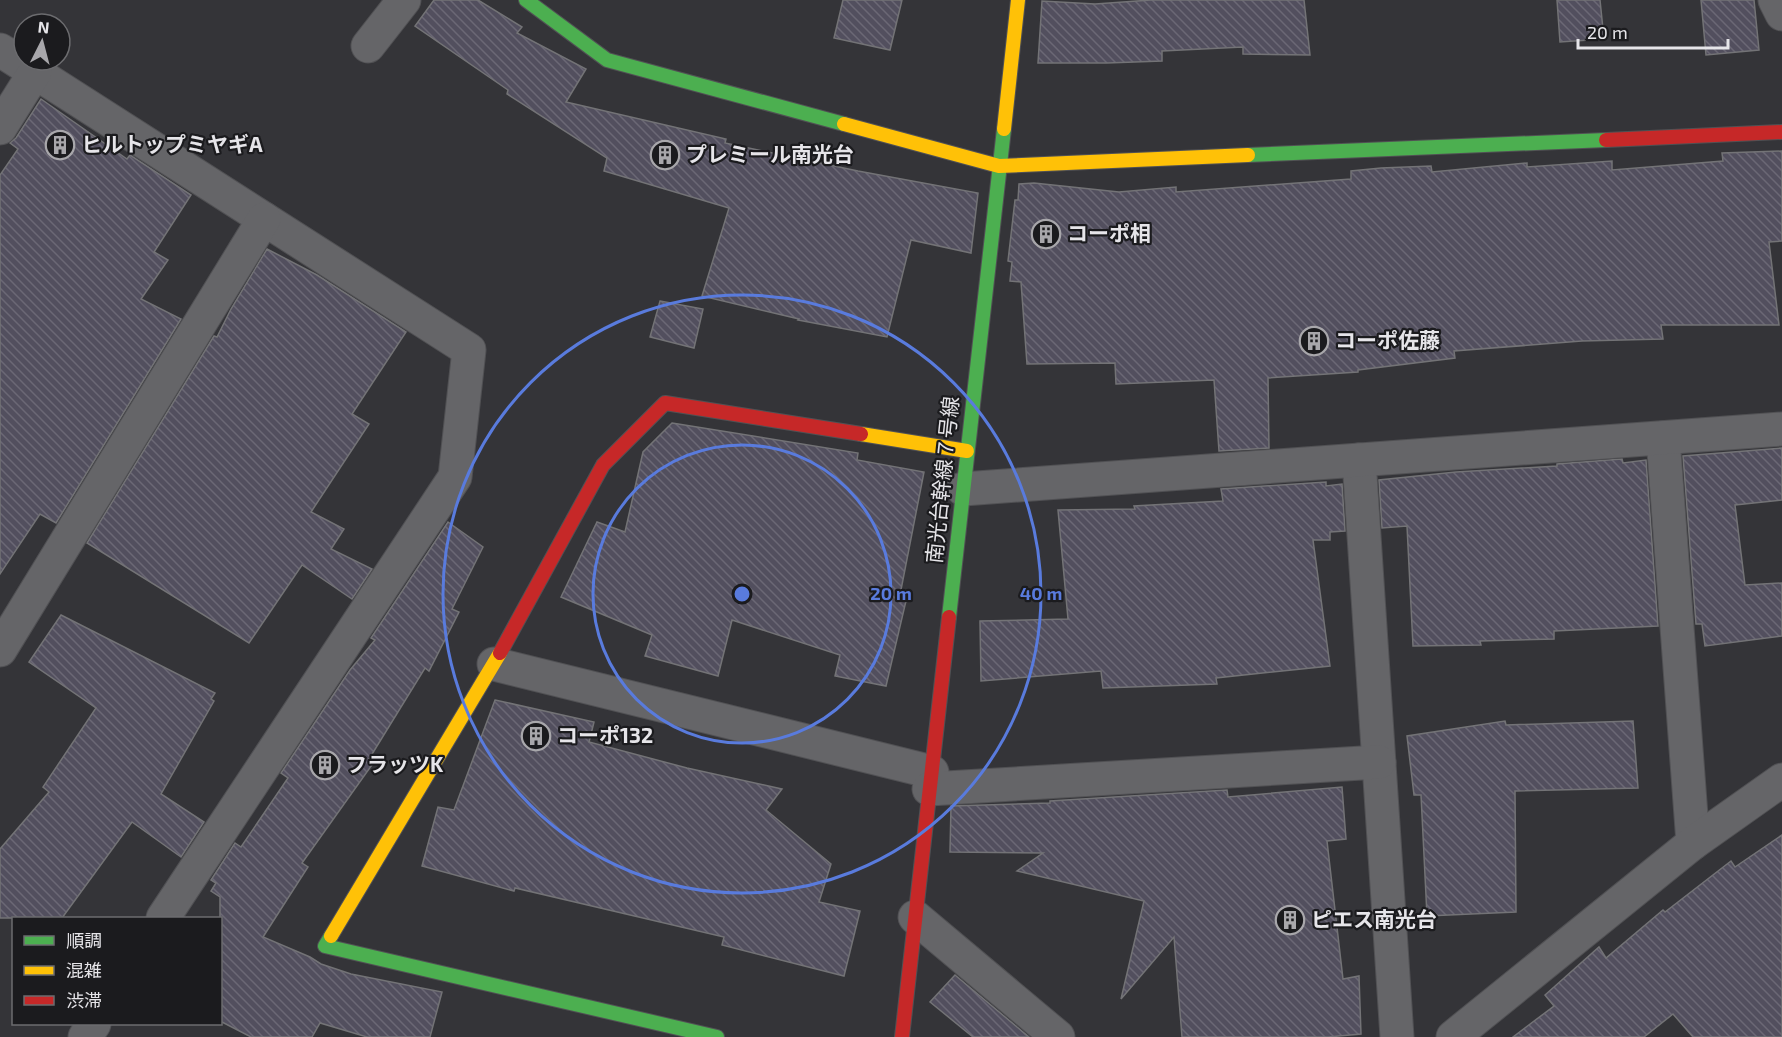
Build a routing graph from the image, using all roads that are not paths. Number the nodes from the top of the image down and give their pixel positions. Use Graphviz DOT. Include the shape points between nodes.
graph roads {
  1 [pos="404,0"];
  2 [pos="526,0"];
  3 [pos="1018,0"];
  4 [pos="1775,0"];
  5 [pos="1782,14"];
  6 [pos="368,46"];
  7 [pos="35,72"];
  8 [pos="0,128"];
  9 [pos="1782,132"];
  10 [pos="999,166"];
  11 [pos="264,219"];
  12 [pos="1782,429"];
  13 [pos="1664,438"];
  14 [pos="967,451"];
  15 [pos="1359,460"];
  16 [pos="963,489"];
  17 [pos="0,650"];
  18 [pos="494,664"];
  19 [pos="1379,762"];
  20 [pos="1782,780"];
  21 [pos="930,781"];
  22 [pos="1693,843"];
  23 [pos="164,917"];
  24 [pos="915,917"];
  25 [pos="717,1037"];
  26 [pos="902,1037"];
  27 [pos="1058,1037"];
  28 [pos="1397,1037"];
  29 [pos="1453,1037"];
  1 -- 6 [label="street"];
  2 -- 10 [label="street" via="608,60"];
  3 -- 10 [label="street, 南光台幹線７号線"];
  4 -- 5 [label="street"];
  7 -- 8 [label="street"];
  7 -- 11 [label="street"];
  9 -- 10 [label="street"];
  10 -- 14 [label="street, 南光台幹線７号線"];
  11 -- 17 [label="street"];
  11 -- 23 [label="street" via="469,350 454,477"];
  12 -- 13 [label="street"];
  13 -- 15 [label="street"];
  13 -- 22 [label="street"];
  14 -- 16 [label="street, 南光台幹線７号線"];
  14 -- 18 [label="street" via="665,403 603,465"];
  15 -- 16 [label="street"];
  15 -- 19 [label="street"];
  16 -- 21 [label="street, 南光台幹線７号線"];
  18 -- 21 [label="street"];
  18 -- 25 [label="street" via="325,946"];
  19 -- 21 [label="street"];
  19 -- 28 [label="street"];
  20 -- 22 [label="street"];
  21 -- 24 [label="street, 南光台幹線７号線"];
  22 -- 29 [label="street"];
  24 -- 26 [label="street, 南光台幹線７号線"];
  24 -- 27 [label="street"];
}
